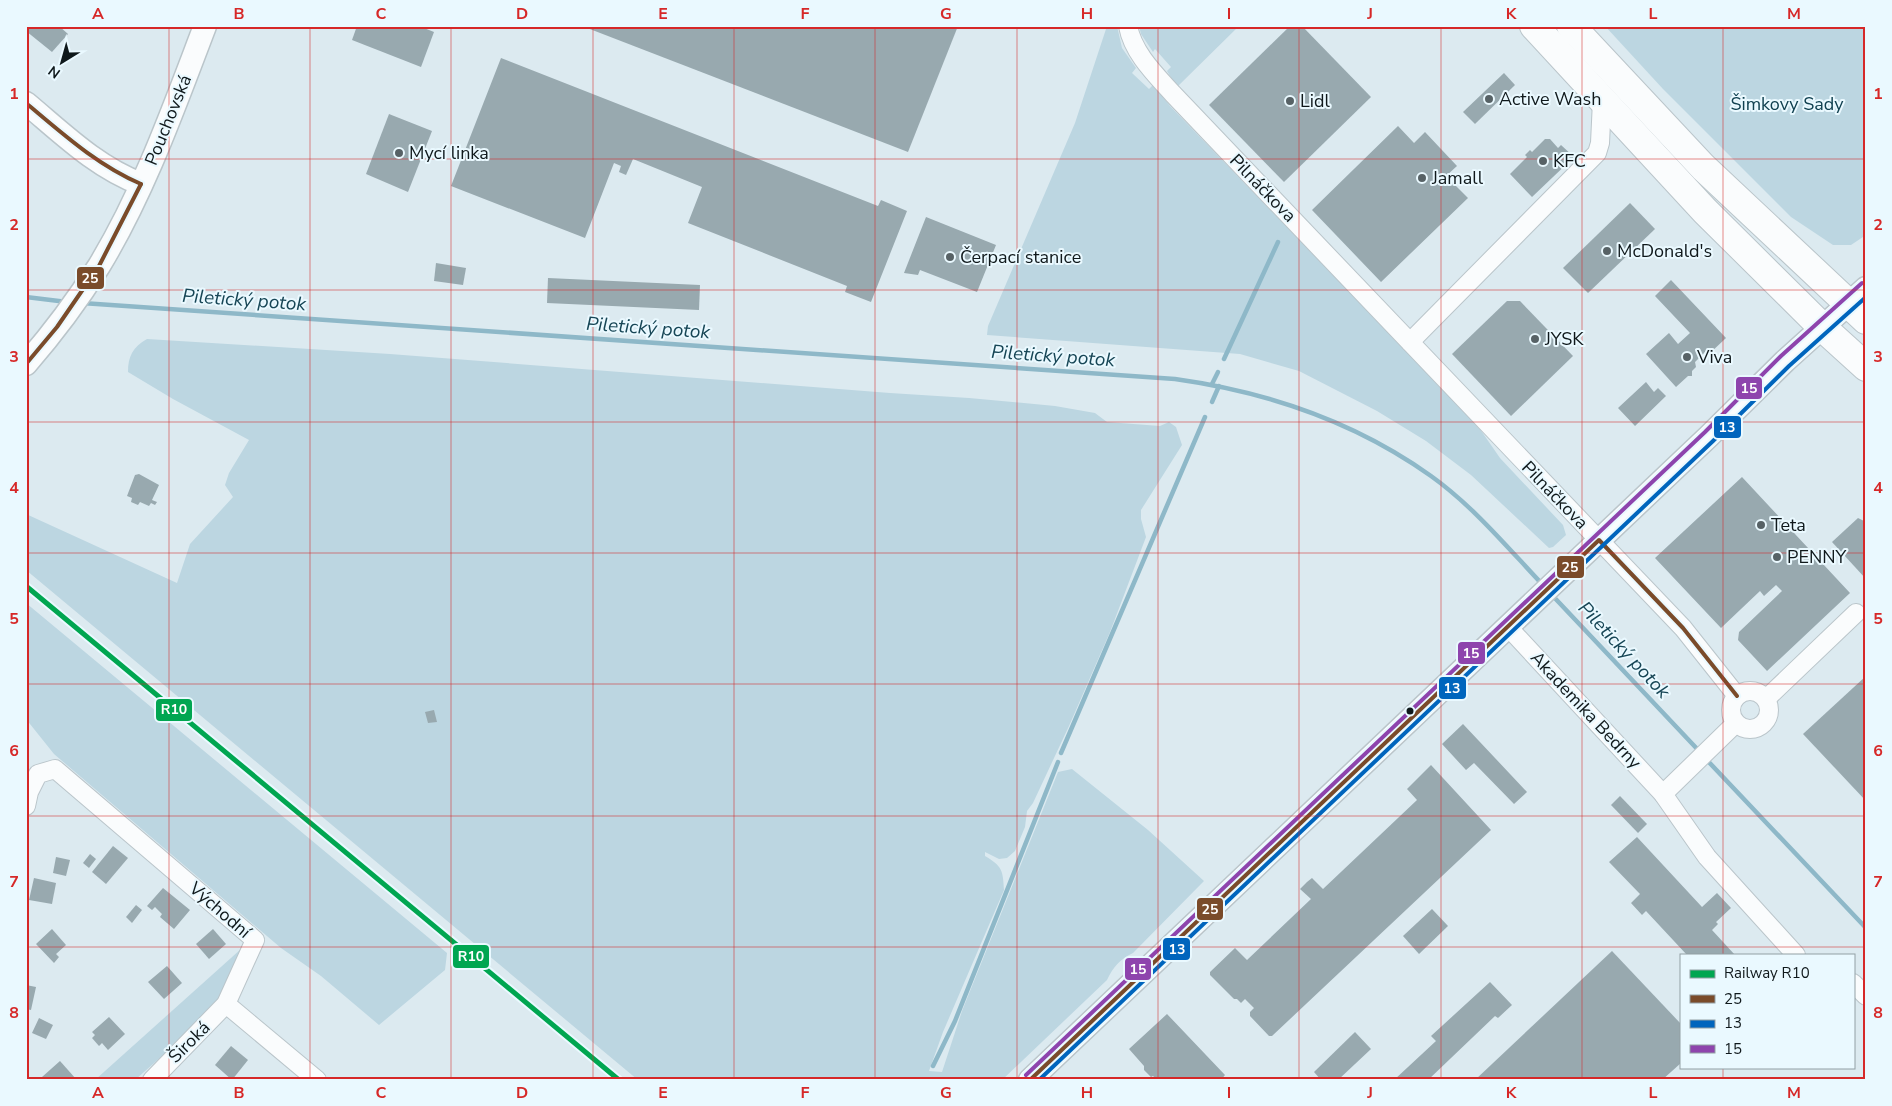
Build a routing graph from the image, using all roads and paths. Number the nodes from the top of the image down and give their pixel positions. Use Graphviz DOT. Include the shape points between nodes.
graph roads {
  1 [pos="205,26"];
  2 [pos="1128,26"];
  3 [pos="1534,26"];
  4 [pos="1571,26"];
  5 [pos="1602,101"];
  6 [pos="26,103"];
  7 [pos="141,184"];
  8 [pos="1860,304"];
  9 [pos="1823,328"];
  10 [pos="1410,342"];
  11 [pos="26,364"];
  12 [pos="1866,366"];
  13 [pos="1599,540"];
  14 [pos="1856,613"];
  15 [pos="1508,626"];
  16 [pos="1737,696"];
  17 [pos="1766,699"];
  18 [pos="1736,724"];
  19 [pos="1664,794"];
  20 [pos="26,806"];
  21 [pos="1795,954"];
  22 [pos="1854,984"];
  23 [pos="1866,996"];
  24 [pos="226,1004"];
  25 [pos="152,1080"];
  26 [pos="317,1080"];
  27 [pos="1030,1080"];
  1 -- 7 [label="street, Pouchovská"];
  2 -- 10 [label="street, Pilnáčkova" via="1133,43 1168,89"];
  3 -- 5 [label="main road"];
  4 -- 8 [label="main road" via="1703,167"];
  5 -- 9 [label="main road" via="1705,211"];
  5 -- 10 [label="street" via="1598,153"];
  6 -- 7 [label="street" via="114,173"];
  7 -- 11 [label="street, Pouchovská" via="95,272 58,327"];
  8 -- 9 [label="street"];
  9 -- 12 [label="main road"];
  9 -- 13 [label="street"];
  10 -- 13 [label="street, Pilnáčkova"];
  13 -- 15 [label="street"];
  13 -- 16 [label="street, Pilnáčkova" via="1683,628"];
  14 -- 17 [label="street"];
  15 -- 19 [label="street, Akademika Bedrny"];
  15 -- 27 [label="street"];
  16 -- 17 [label="street" via="1749,691"];
  16 -- 18 [label="street" via="1731,706"];
  17 -- 18 [label="street" via="1770,711 1760,727 1748,729"];
  18 -- 19 [label="street"];
  19 -- 21 [label="street, Akademika Bedrny" via="1707,857"];
  20 -- 24 [label="street, Východní" via="38,774 55,769 255,940"];
  22 -- 23 [label="street"];
  24 -- 25 [label="street, Široká"];
  24 -- 26 [label="street"];
}
